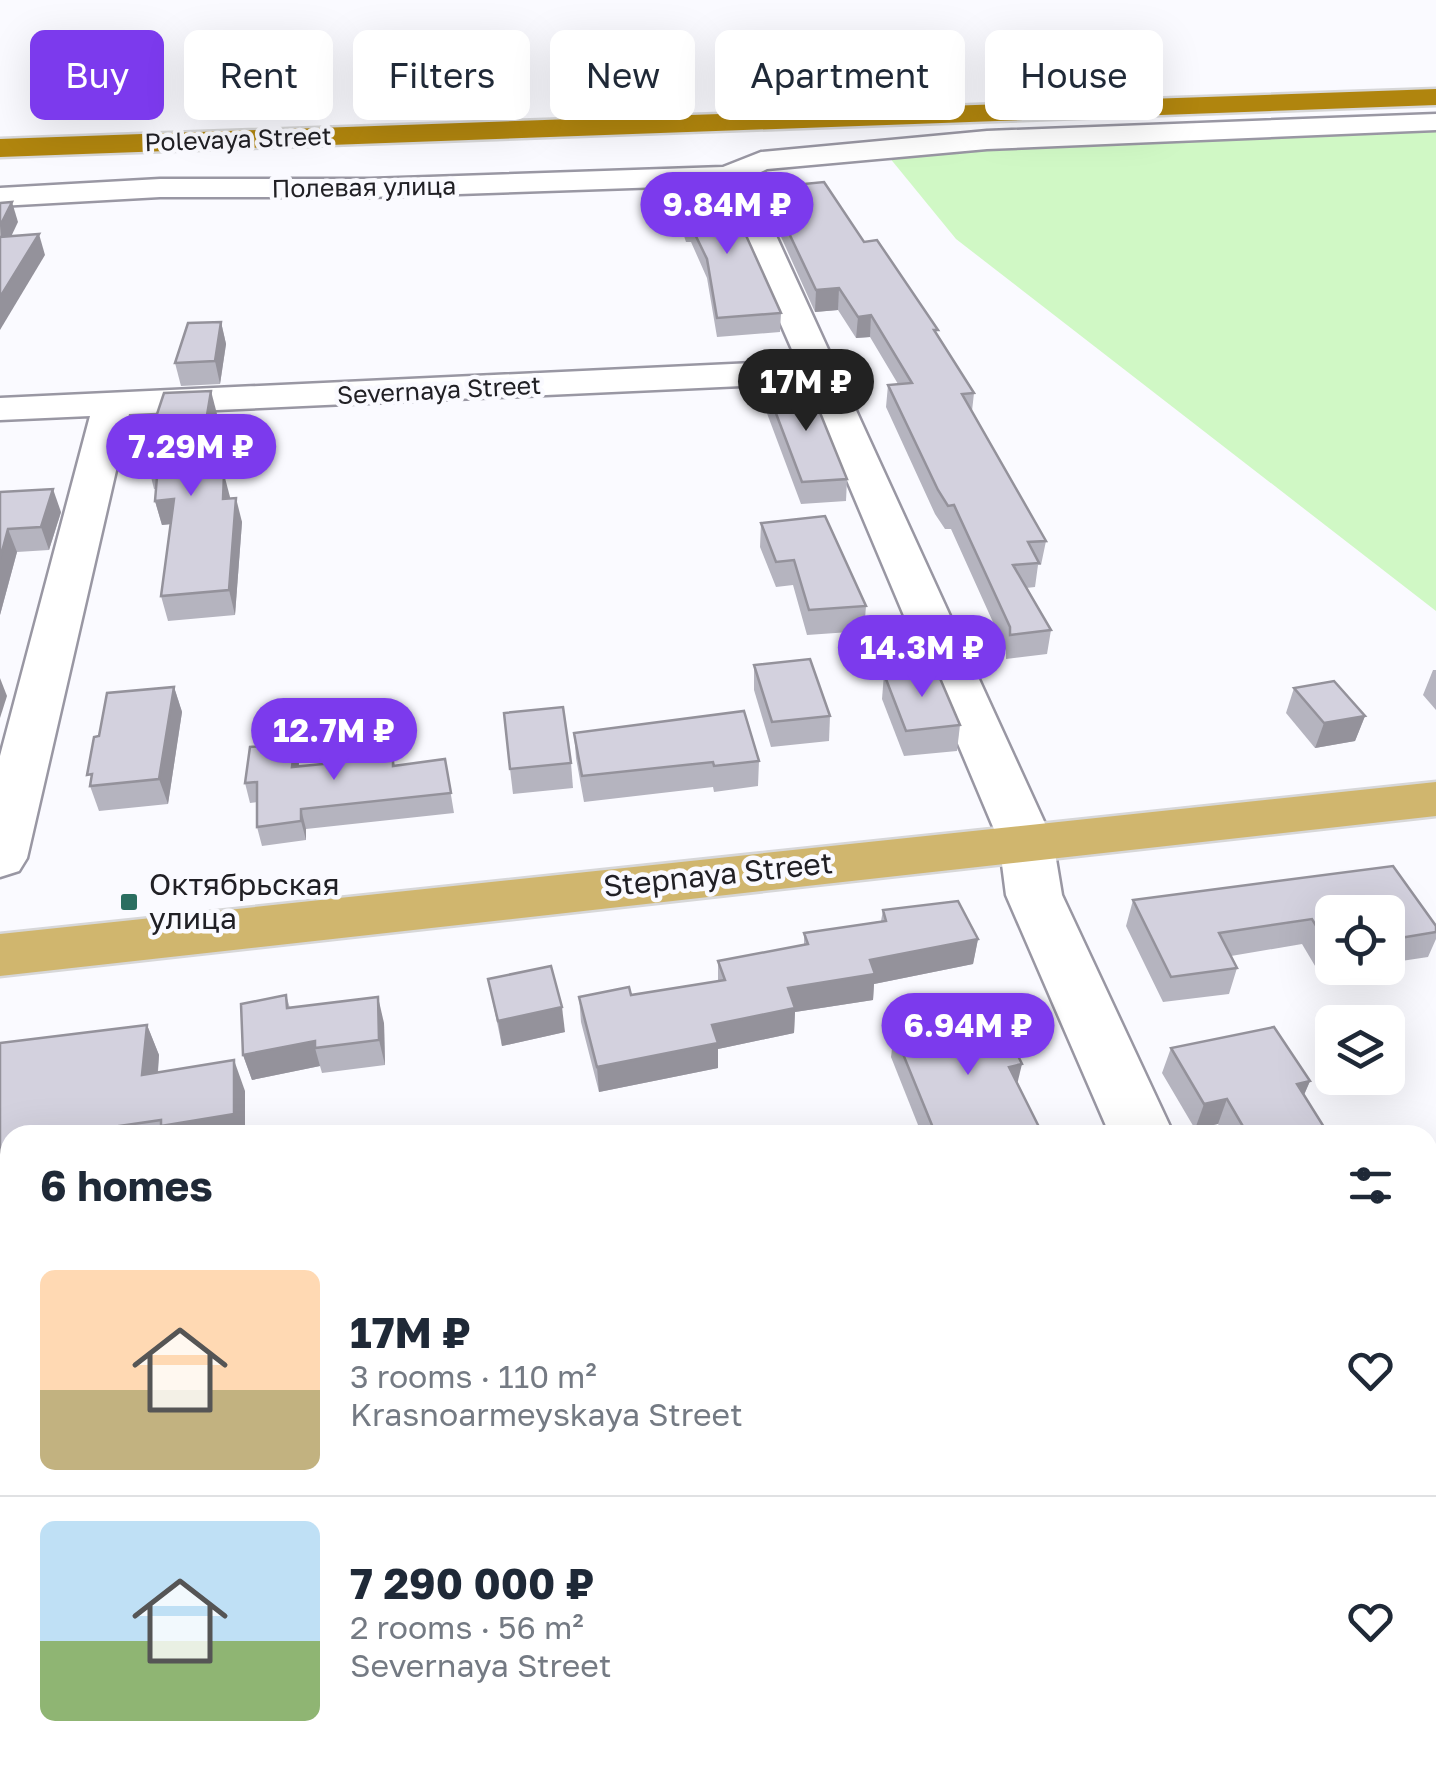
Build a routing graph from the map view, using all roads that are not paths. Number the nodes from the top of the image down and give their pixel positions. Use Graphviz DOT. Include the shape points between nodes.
graph roads {
  1 [pos="1436,88"];
  2 [pos="1436,97"];
  3 [pos="1436,122"];
  4 [pos="0,138"];
  5 [pos="0,148"];
  6 [pos="728,176"];
  7 [pos="0,196"];
  8 [pos="818,371"];
  9 [pos="112,407"];
  10 [pos="0,409"];
  11 [pos="1436,800"];
  12 [pos="1026,841"];
  13 [pos="0,858"];
  14 [pos="0,955"];
  15 [pos="1138,1125"];
  1 -- 4 [label="highway, Polevaya Street"];
  2 -- 5 [label="highway, Polevaya Street"];
  3 -- 6 [label="street, Полевая улица" via="987,140 761,160"];
  6 -- 7 [label="street, Полевая улица"];
  6 -- 8 [label="street" via="742,194"];
  8 -- 9 [label="street, Severnaya Street"];
  8 -- 12 [label="street"];
  9 -- 10 [label="street, Severnaya Street"];
  9 -- 13 [label="street"];
  11 -- 12 [label="main road, Stepnaya Street"];
  12 -- 14 [label="main road, Stepnaya Street"];
  12 -- 15 [label="street" via="1034,895"];
}
